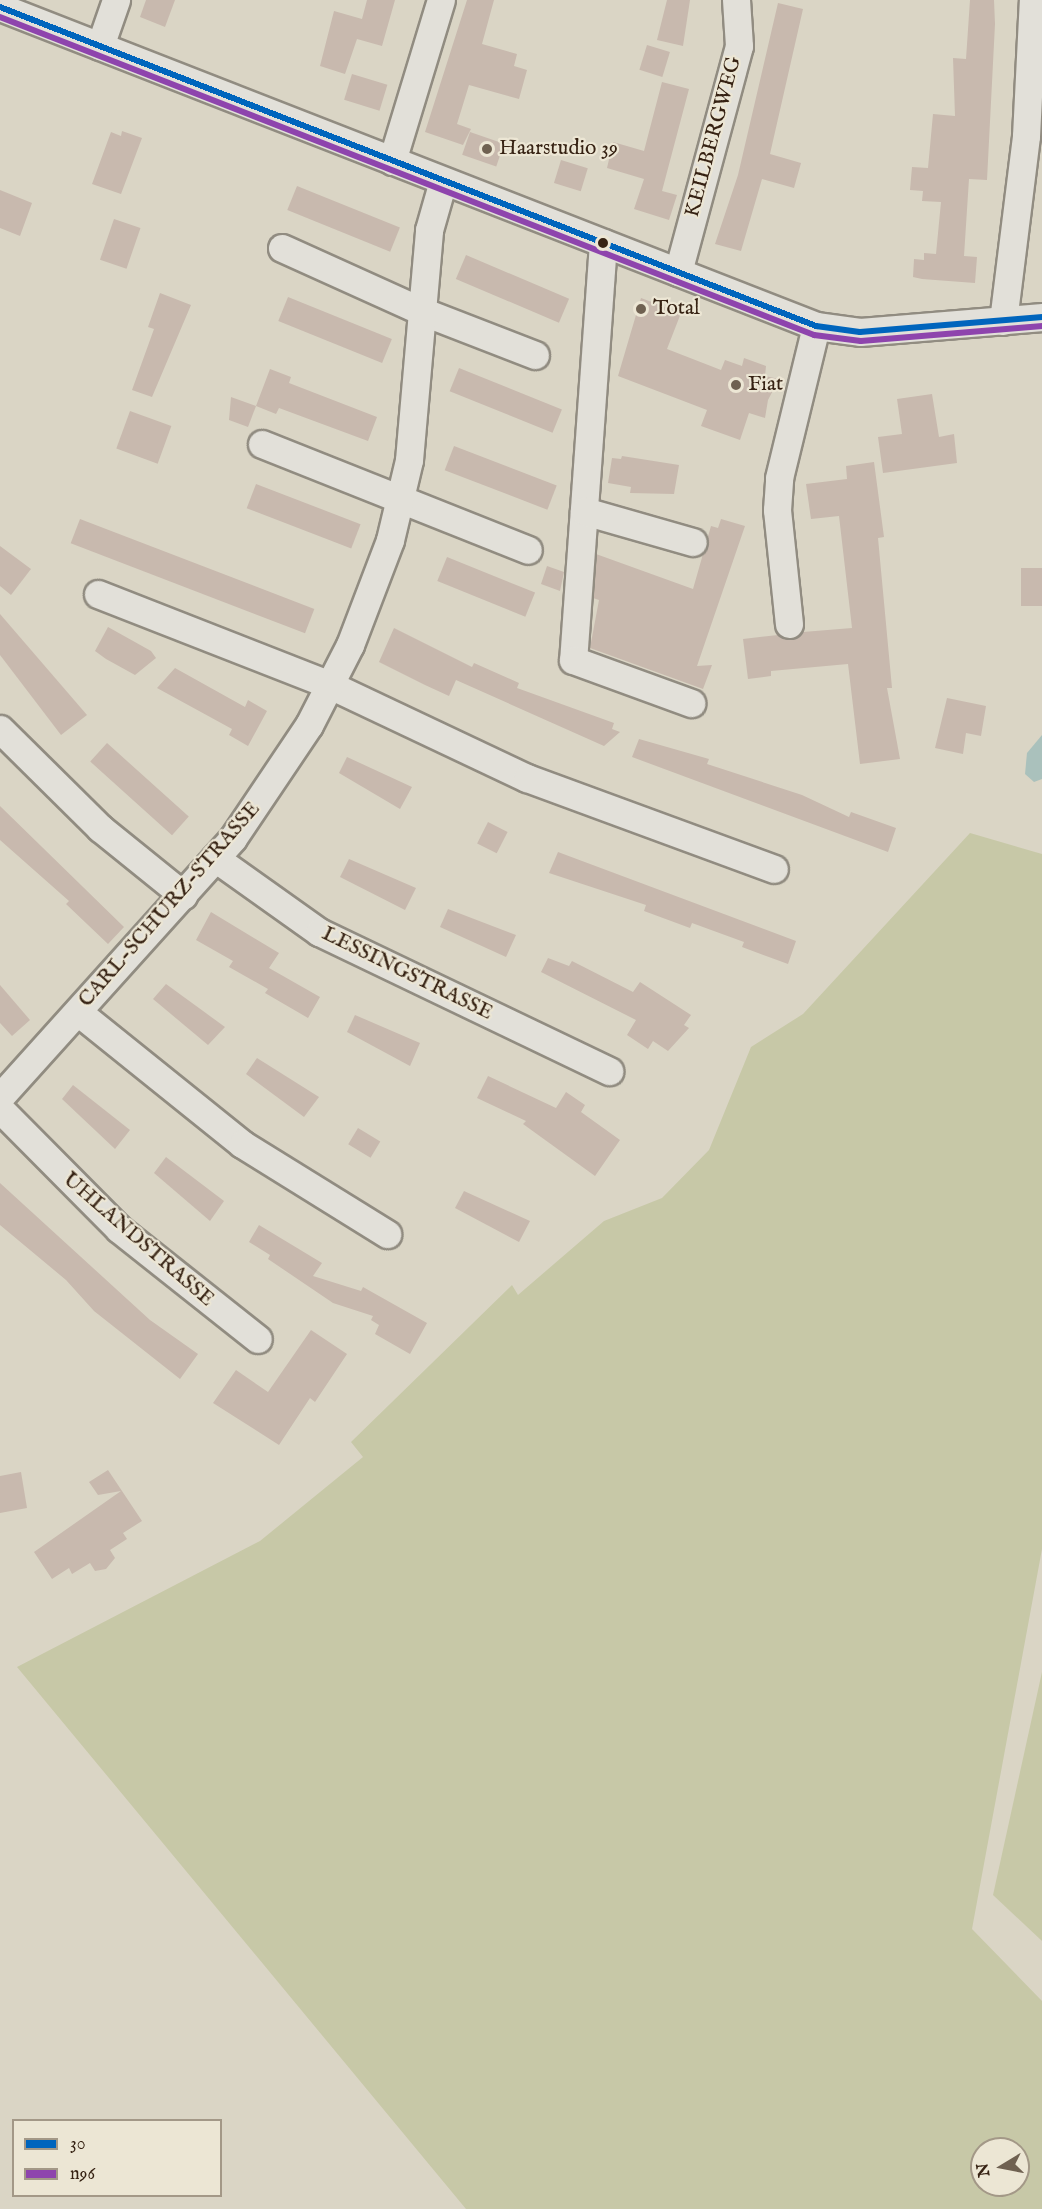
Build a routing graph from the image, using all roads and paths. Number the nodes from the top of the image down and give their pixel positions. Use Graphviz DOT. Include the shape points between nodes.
graph roads {
  1 [pos="116,0"];
  2 [pos="441,0"];
  3 [pos="736,0"];
  4 [pos="1033,0"];
  5 [pos="0,7"];
  6 [pos="100,46"];
  7 [pos="392,161"];
  8 [pos="443,181"];
  9 [pos="603,243"];
  10 [pos="282,248"];
  11 [pos="678,272"];
  12 [pos="424,312"];
  13 [pos="1042,316"];
  14 [pos="1003,321"];
  15 [pos="816,326"];
  16 [pos="535,355"];
  17 [pos="262,444"];
  18 [pos="401,500"];
  19 [pos="584,512"];
  20 [pos="693,542"];
  21 [pos="528,550"];
  22 [pos="98,594"];
  23 [pos="789,624"];
  24 [pos="330,685"];
  25 [pos="691,703"];
  26 [pos="0,729"];
  27 [pos="215,858"];
  28 [pos="774,869"];
  29 [pos="183,895"];
  30 [pos="78,1012"];
  31 [pos="609,1071"];
  32 [pos="0,1097"];
  33 [pos="0,1109"];
  34 [pos="387,1234"];
  35 [pos="258,1339"];
  1 -- 6 [label="street"];
  2 -- 7 [label="street"];
  3 -- 11 [label="street, KEILBERGWEG" via="739,46"];
  4 -- 14 [label="street" via="1026,136"];
  5 -- 6 [label="street"];
  6 -- 7 [label="street"];
  7 -- 8 [label="street"];
  8 -- 9 [label="street"];
  8 -- 12 [label="street, CARL-SCHURZ-STRASSE" via="429,230"];
  9 -- 11 [label="street"];
  9 -- 19 [label="street"];
  10 -- 12 [label="street"];
  11 -- 15 [label="street"];
  12 -- 16 [label="street"];
  12 -- 18 [label="street, CARL-SCHURZ-STRASSE" via="416,419"];
  13 -- 14 [label="street"];
  14 -- 15 [label="street" via="860,332"];
  15 -- 23 [label="street" via="779,478 777,510"];
  17 -- 18 [label="street"];
  18 -- 21 [label="street"];
  18 -- 24 [label="street, CARL-SCHURZ-STRASSE" via="376,580"];
  19 -- 20 [label="street"];
  19 -- 25 [label="street" via="573,660"];
  22 -- 24 [label="street"];
  24 -- 27 [label="street, CARL-SCHURZ-STRASSE" via="260,802"];
  24 -- 28 [label="street" via="527,778"];
  26 -- 29 [label="street" via="100,828"];
  27 -- 29 [label="street, CARL-SCHURZ-STRASSE"];
  27 -- 31 [label="street, LESSINGSTRASSE" via="328,937"];
  29 -- 30 [label="street, CARL-SCHURZ-STRASSE"];
  30 -- 32 [label="street, CARL-SCHURZ-STRASSE"];
  30 -- 34 [label="street" via="242,1144"];
  33 -- 35 [label="street, UHLANDSTRASSE" via="111,1222"];
}
